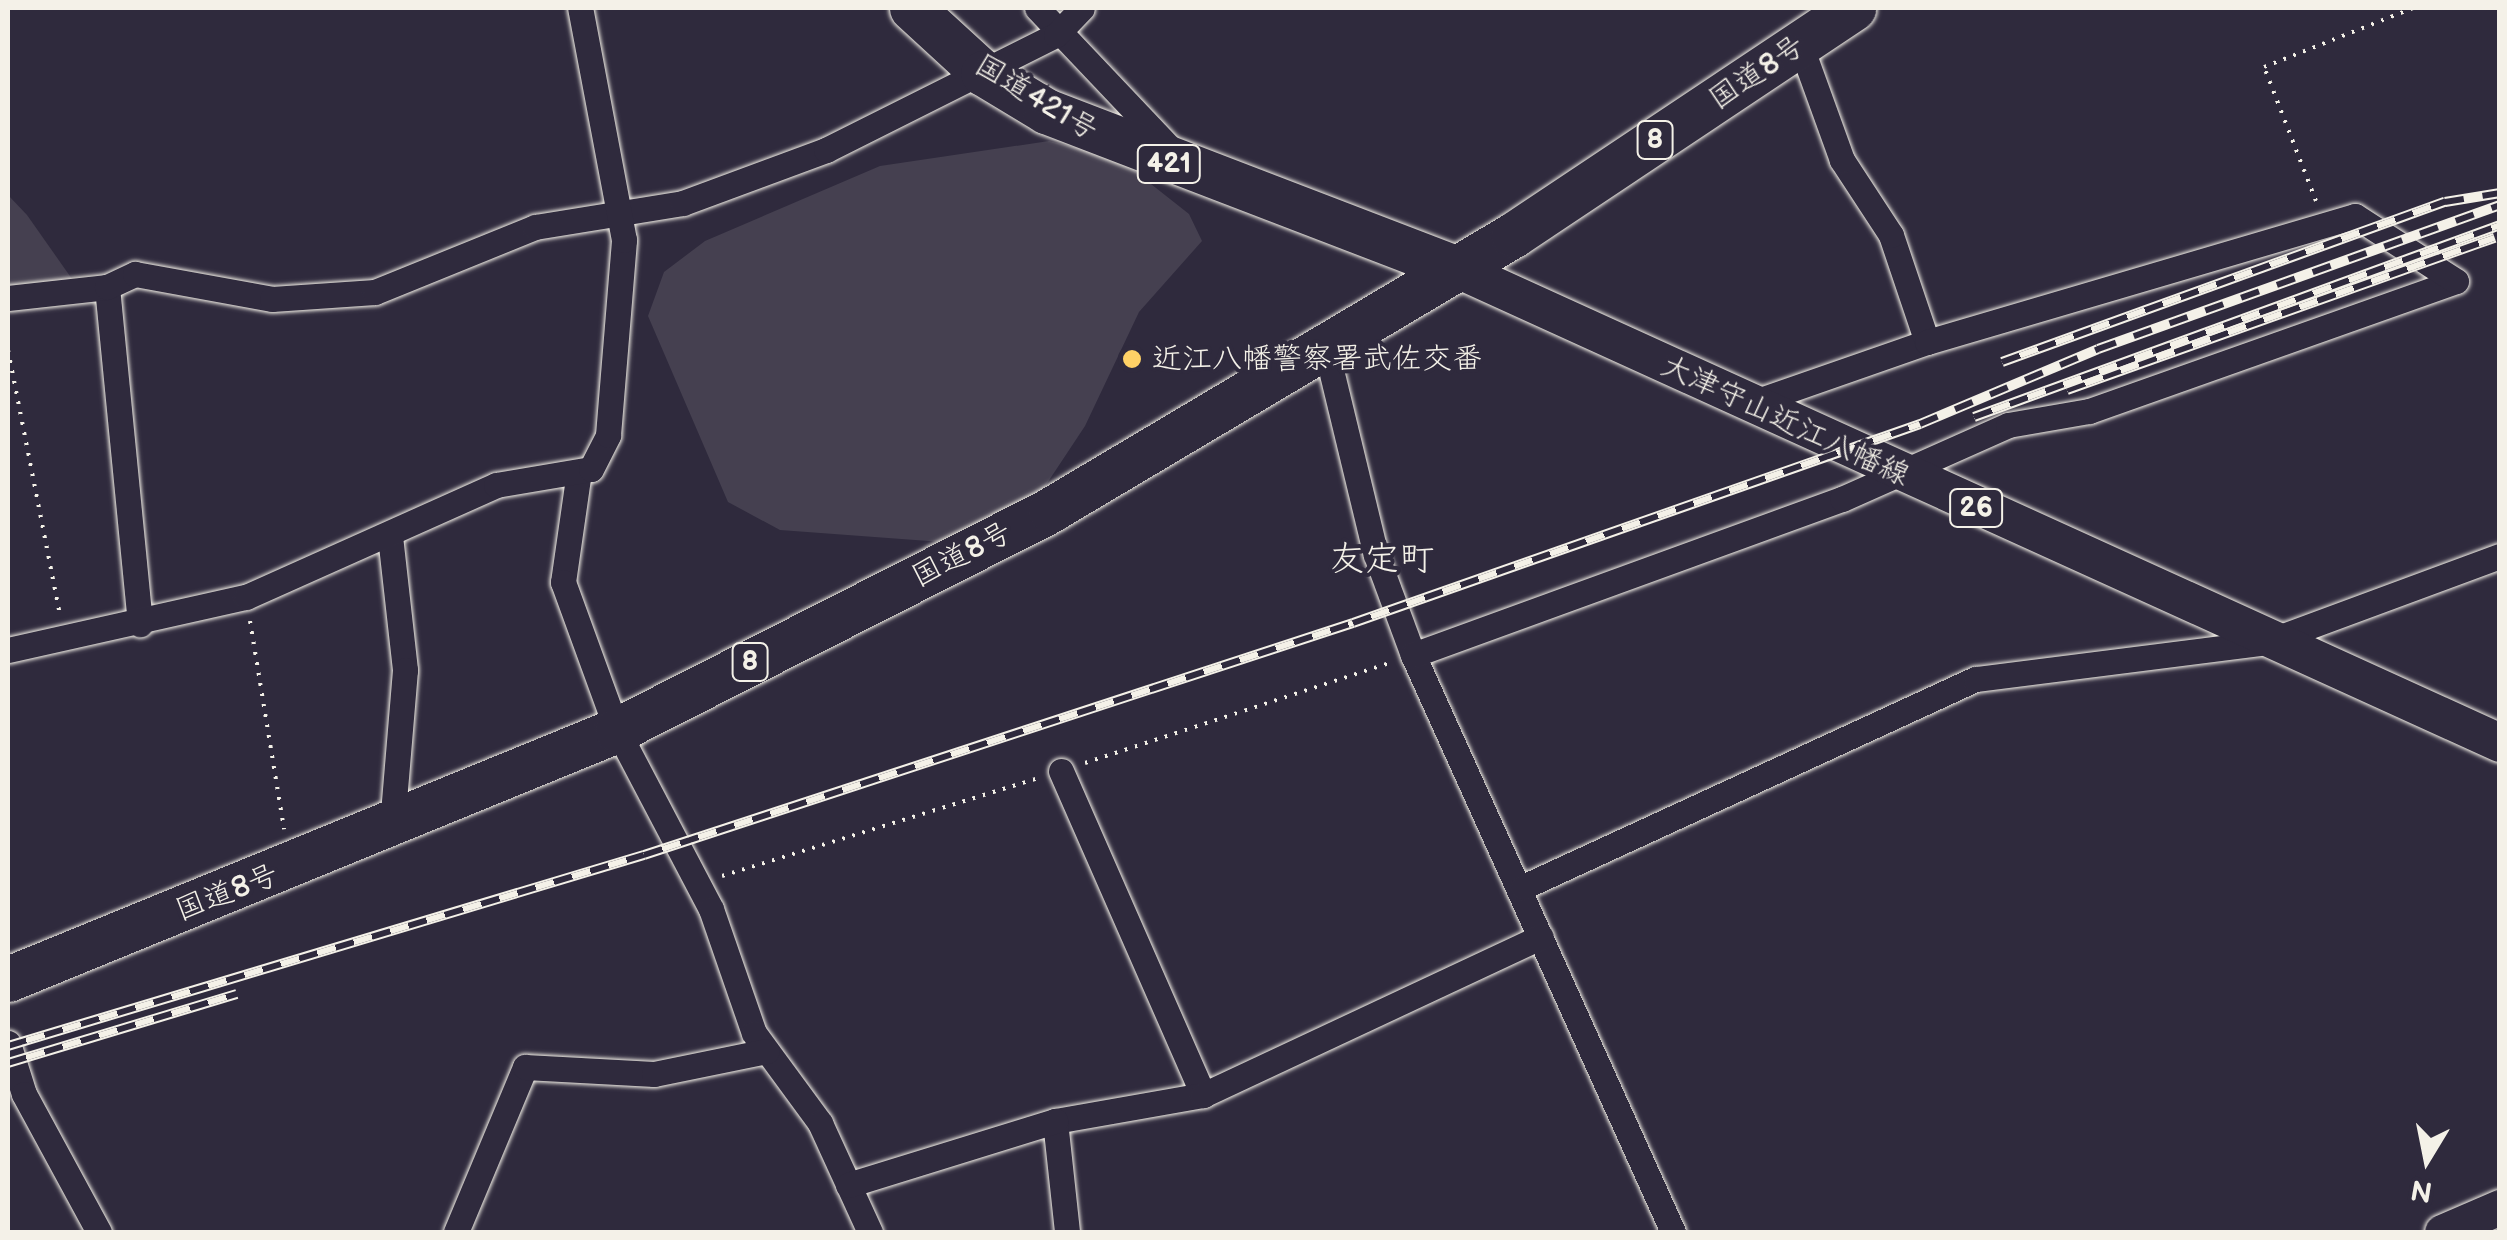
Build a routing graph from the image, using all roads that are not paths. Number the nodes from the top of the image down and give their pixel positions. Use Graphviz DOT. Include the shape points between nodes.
graph roads {
  1 [pos="580,8"];
  2 [pos="912,8"];
  3 [pos="1038,8"];
  4 [pos="1082,8"];
  5 [pos="1852,8"];
  6 [pos="1056,35"];
  7 [pos="1800,44"];
  8 [pos="983,73"];
  9 [pos="1185,170"];
  10 [pos="620,210"];
  11 [pos="1455,268"];
  12 [pos="106,287"];
  13 [pos="8,298"];
  14 [pos="1927,342"];
  15 [pos="1326,349"];
  16 [pos="1749,404"];
  17 [pos="1892,470"];
  18 [pos="578,478"];
  19 [pos="390,536"];
  20 [pos="2500,556"];
  21 [pos="140,624"];
  22 [pos="2267,642"];
  23 [pos="8,650"];
  24 [pos="1412,655"];
  25 [pos="617,730"];
  26 [pos="2500,743"];
  27 [pos="1062,771"];
  28 [pos="392,826"];
  29 [pos="1523,887"];
  30 [pos="1541,937"];
  31 [pos="8,979"];
  32 [pos="8,1043"];
  33 [pos="768,1051"];
  34 [pos="1203,1095"];
  35 [pos="1055,1121"];
  36 [pos="848,1184"];
  37 [pos="2500,1206"];
  38 [pos="99,1232"];
  39 [pos="456,1232"];
  40 [pos="870,1232"];
  41 [pos="1067,1232"];
  42 [pos="1673,1232"];
  43 [pos="2442,1232"];
  1 -- 10 [label="street"];
  2 -- 8 [label="highway, 国道421号 / 421"];
  3 -- 6 [label="street"];
  4 -- 6 [label="street"];
  5 -- 7 [label="highway, 国道8号 / 8"];
  6 -- 8 [label="street"];
  6 -- 9 [label="street"];
  7 -- 11 [label="highway, 国道8号 / 8"];
  7 -- 14 [label="street" via="1842,160 1891,235"];
  8 -- 9 [label="highway, 国道421号 / 421"];
  8 -- 10 [label="street" via="808,157 683,203"];
  9 -- 11 [label="highway, 国道421号 / 421"];
  10 -- 12 [label="street" via="536,226 375,292 272,299 136,274"];
  10 -- 18 [label="street" via="608,434"];
  11 -- 15 [label="highway, 国道8号 / 8"];
  11 -- 16 [label="main road, 大津守山近江八幡線 / 26"];
  12 -- 13 [label="street"];
  12 -- 21 [label="street"];
  14 -- 16 [label="street"];
  14 -- 17 [label="street" via="2355,216 2456,281"];
  15 -- 24 [label="street" via="1376,555"];
  15 -- 25 [label="highway, 国道8号 / 8" via="1050,510"];
  16 -- 17 [label="main road, 大津守山近江八幡線 / 26"];
  17 -- 22 [label="main road, 大津守山近江八幡線 / 26"];
  17 -- 24 [label="street" via="1842,499"];
  18 -- 19 [label="street" via="496,486"];
  18 -- 25 [label="street" via="563,582"];
  19 -- 21 [label="street" via="246,597"];
  19 -- 28 [label="street" via="406,670"];
  20 -- 22 [label="street"];
  21 -- 23 [label="street"];
  22 -- 26 [label="main road, 大津守山近江八幡線 / 26"];
  22 -- 29 [label="street" via="1976,679"];
  24 -- 29 [label="street"];
  25 -- 28 [label="highway, 国道8号 / 8"];
  25 -- 33 [label="street" via="711,909"];
  27 -- 34 [label="street"];
  28 -- 31 [label="highway, 国道8号 / 8"];
  29 -- 30 [label="street"];
  30 -- 34 [label="street"];
  30 -- 42 [label="street"];
  32 -- 38 [label="street" via="24,1094"];
  33 -- 36 [label="street" via="820,1123"];
  33 -- 39 [label="street" via="654,1074 524,1067"];
  34 -- 35 [label="street"];
  35 -- 36 [label="street"];
  35 -- 41 [label="street"];
  36 -- 40 [label="street"];
  37 -- 43 [label="street"];
}
